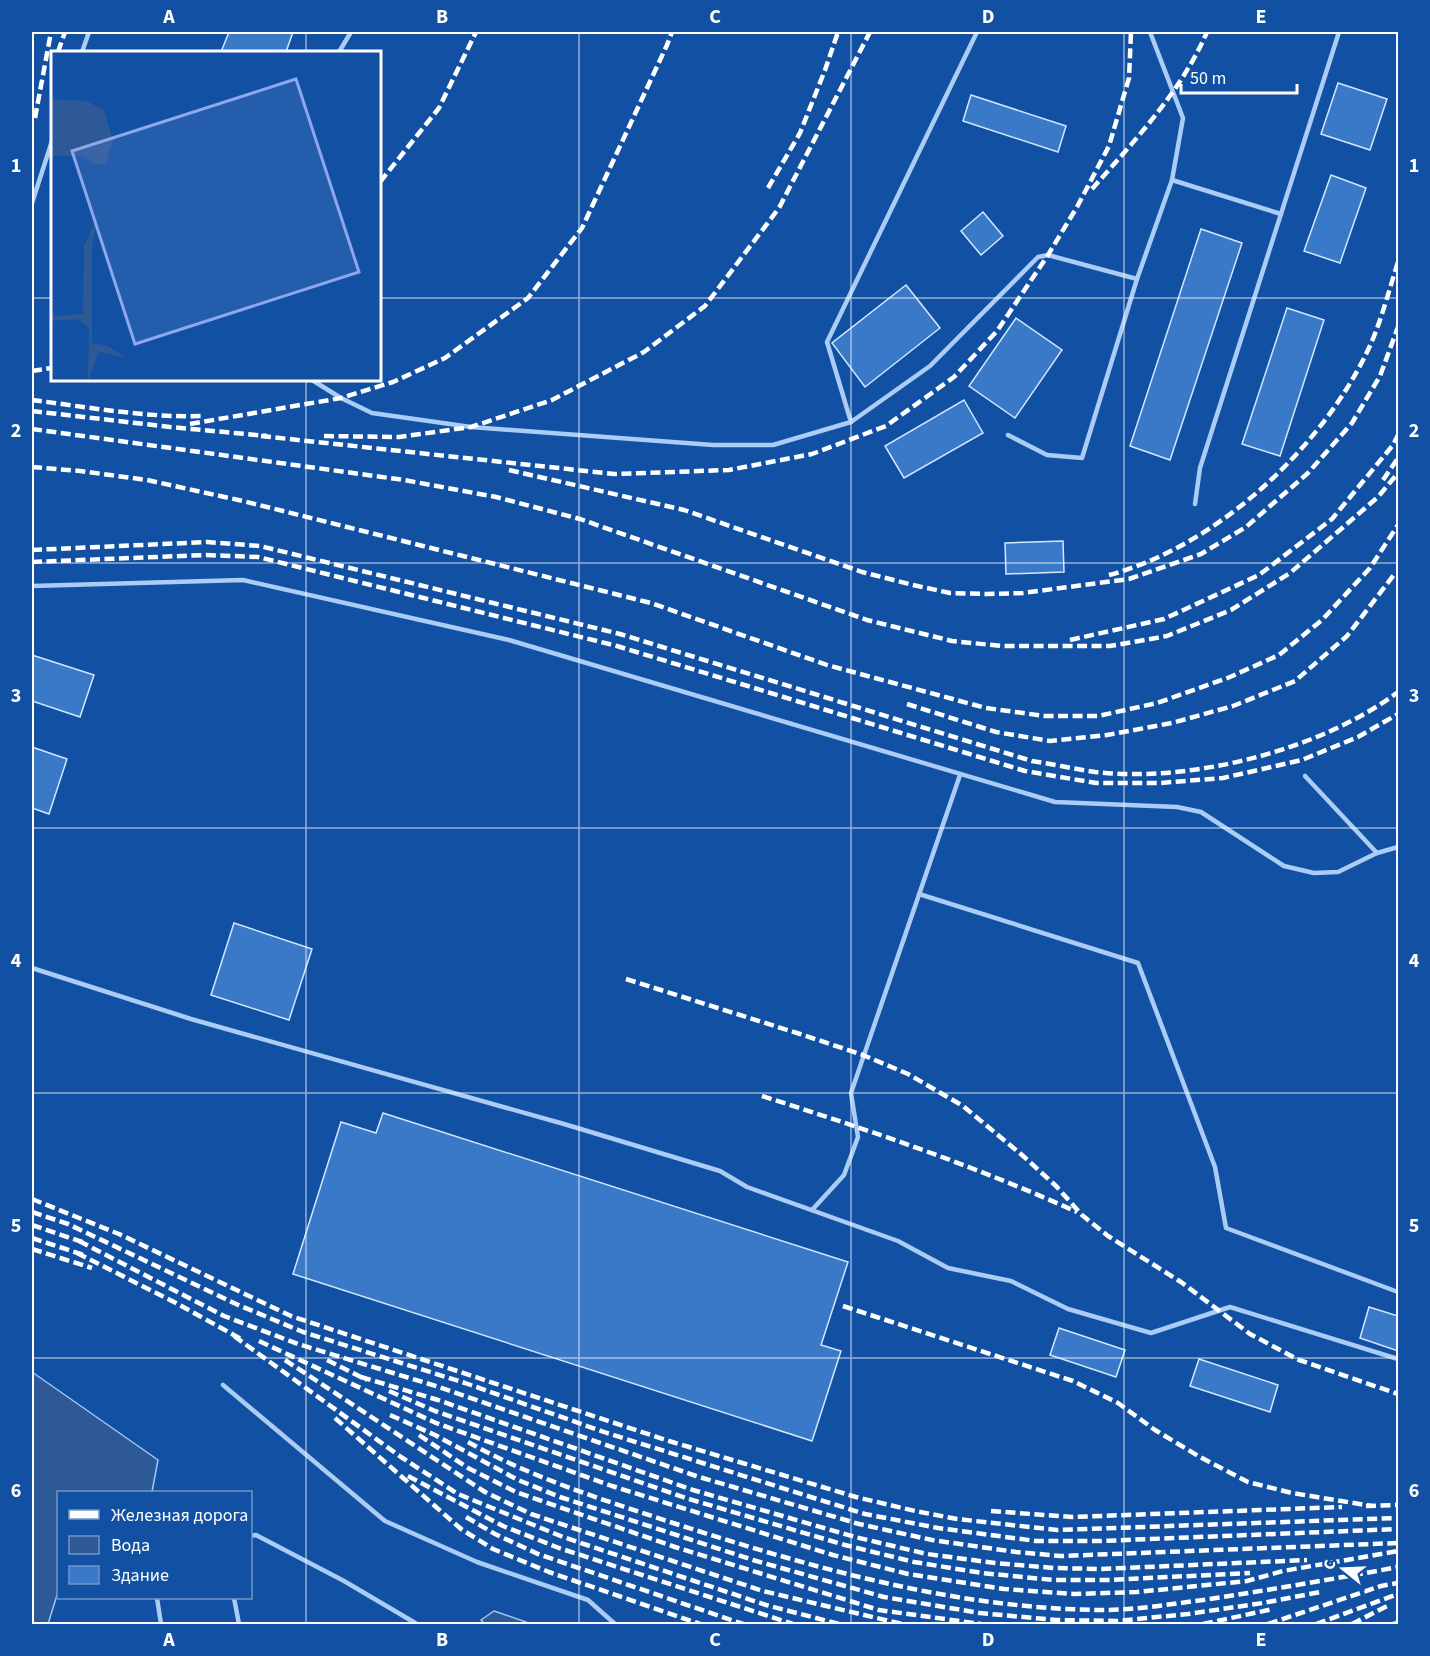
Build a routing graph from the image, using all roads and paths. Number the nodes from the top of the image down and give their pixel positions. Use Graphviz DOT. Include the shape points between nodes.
graph roads {
  1 [pos="89,32"];
  2 [pos="351,32"];
  3 [pos="977,32"];
  4 [pos="1150,32"];
  5 [pos="1339,32"];
  6 [pos="82,51"];
  7 [pos="340,51"];
  8 [pos="51,144"];
  9 [pos="1172,180"];
  10 [pos="32,203"];
  11 [pos="1281,214"];
  12 [pos="1137,279"];
  13 [pos="314,381"];
  14 [pos="851,422"];
  15 [pos="1008,435"];
  16 [pos="1195,504"];
  17 [pos="32,586"];
  18 [pos="960,775"];
  19 [pos="1305,776"];
  20 [pos="1398,847"];
  21 [pos="1377,853"];
  22 [pos="919,894"];
  23 [pos="32,968"];
  24 [pos="812,1210"];
  25 [pos="1398,1292"];
  26 [pos="1398,1359"];
  27 [pos="223,1385"];
  28 [pos="252,1536"];
  29 [pos="157,1599"];
  30 [pos="234,1599"];
  31 [pos="1398,1622"];
  32 [pos="161,1624"];
  33 [pos="239,1624"];
  34 [pos="417,1624"];
  35 [pos="615,1624"];
  36 [pos="1393,1624"];
  1 -- 6 [label="lane"];
  2 -- 7 [label="lane"];
  3 -- 14 [label="lane" via="827,342"];
  4 -- 9 [label="lane" via="1183,118"];
  5 -- 11 [label="lane"];
  8 -- 10 [label="lane"];
  9 -- 11 [label="lane"];
  9 -- 12 [label="lane"];
  11 -- 16 [label="lane" via="1200,468"];
  12 -- 14 [label="lane" via="1048,255 1038,257 930,366"];
  12 -- 15 [label="lane" via="1082,458 1047,455"];
  13 -- 14 [label="lane" via="372,413 471,427 714,445 774,445"];
  17 -- 18 [label="lane" via="243,580 509,640"];
  18 -- 21 [label="lane" via="1054,802 1177,807 1202,812 1284,866 1314,873 1338,872"];
  18 -- 22 [label="lane"];
  19 -- 21 [label="lane"];
  20 -- 21 [label="lane"];
  22 -- 24 [label="lane" via="850,1093 858,1137 844,1175"];
  22 -- 25 [label="lane" via="1138,963 1215,1167 1226,1228"];
  23 -- 24 [label="lane" via="190,1019 720,1171 747,1188"];
  24 -- 26 [label="lane" via="898,1241 948,1268 1011,1281 1068,1309 1151,1333 1230,1307"];
  27 -- 35 [label="lane" via="385,1521 477,1562 588,1600"];
  28 -- 34 [label="lane" via="334,1576"];
  29 -- 32 [label="lane"];
  30 -- 33 [label="lane"];
  31 -- 36 [label="lane"];
}
